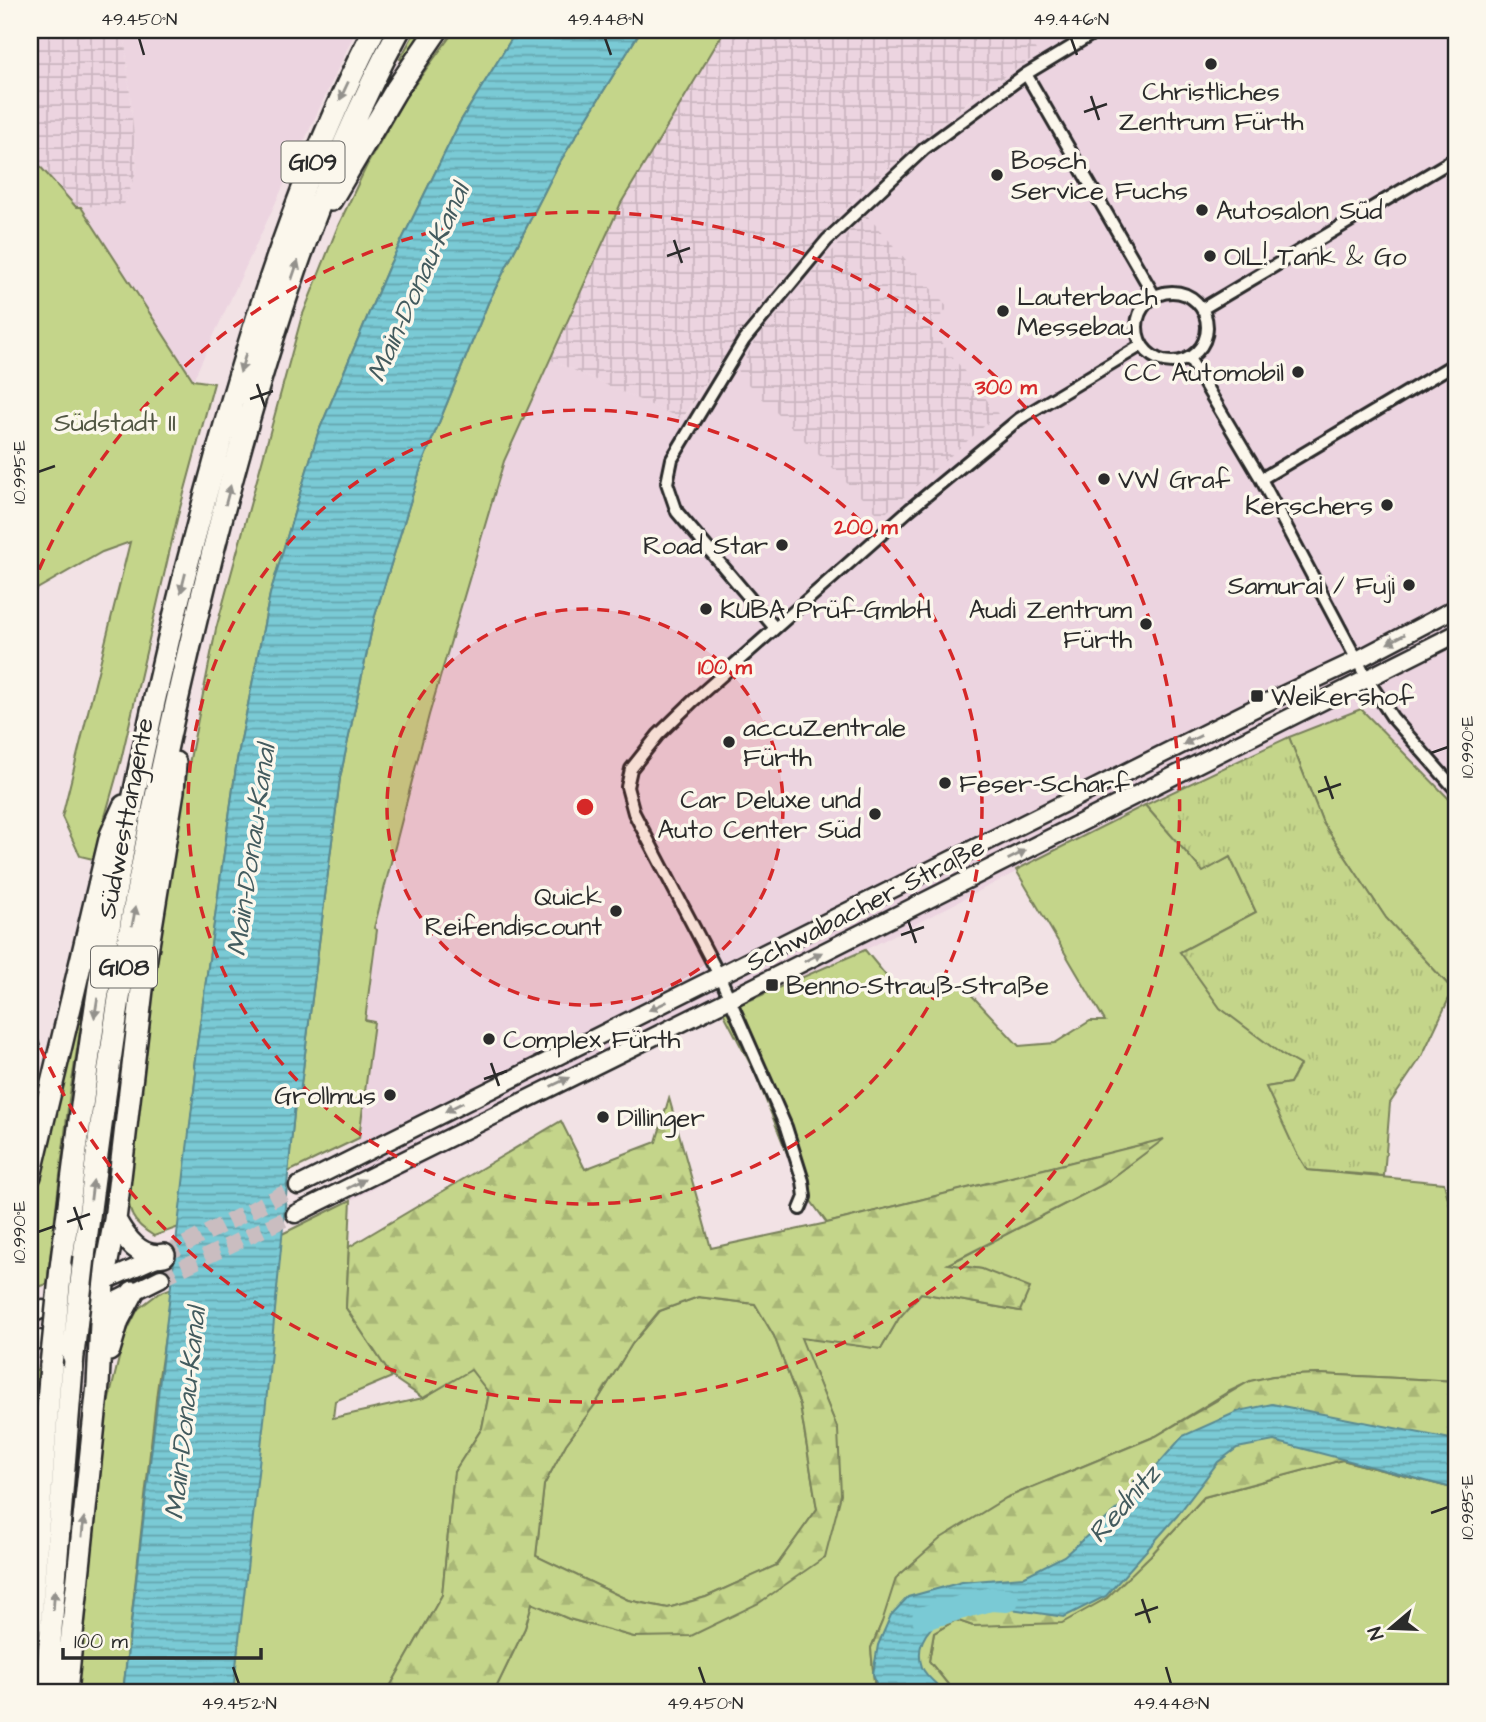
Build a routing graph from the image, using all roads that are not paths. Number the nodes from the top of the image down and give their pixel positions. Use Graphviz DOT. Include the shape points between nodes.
graph roads {
  1 [pos="374,30"];
  2 [pos="399,30"];
  3 [pos="437,30"];
  4 [pos="1098,30"];
  5 [pos="1026,74"];
  6 [pos="1456,158"];
  7 [pos="307,237"];
  8 [pos="1155,297"];
  9 [pos="274,301"];
  10 [pos="1202,309"];
  11 [pos="1142,345"];
  12 [pos="1189,358"];
  13 [pos="1456,363"];
  14 [pos="1261,480"];
  15 [pos="1456,608"];
  16 [pos="775,628"];
  17 [pos="1456,634"];
  18 [pos="1359,659"];
  19 [pos="1367,679"];
  20 [pos="182,680"];
  21 [pos="139,772"];
  22 [pos="1456,790"];
  23 [pos="720,977"];
  24 [pos="730,999"];
  25 [pos="30,1038"];
  26 [pos="30,1056"];
  27 [pos="30,1176"];
  28 [pos="298,1186"];
  29 [pos="800,1209"];
  30 [pos="295,1214"];
  31 [pos="115,1220"];
  32 [pos="164,1255"];
  33 [pos="161,1278"];
  34 [pos="96,1285"];
  35 [pos="133,1292"];
  36 [pos="96,1311"];
  37 [pos="99,1385"];
  38 [pos="30,1628"];
  39 [pos="46,1692"];
  40 [pos="66,1692"];
  1 -- 9 [label="highway, Südwesttangente / G109, one-way" via="291,217"];
  2 -- 7 [label="highway, Südwesttangente / G109" via="358,113"];
  3 -- 7 [label="highway"];
  4 -- 5 [label="street"];
  5 -- 8 [label="street"];
  5 -- 16 [label="street" via="924,149 827,240 744,340 672,459 667,483 677,512"];
  6 -- 10 [label="street"];
  9 -- 7 [label="highway, Südwesttangente / G109, one-way"];
  8 -- 10 [label="street" via="1186,295"];
  8 -- 11 [label="street" via="1140,313"];
  20 -- 9 [label="highway, Südwesttangente / G108, one-way"];
  9 -- 21 [label="highway, Südwesttangente / G108, one-way" via="226,421"];
  10 -- 12 [label="street" via="1207,320 1205,342"];
  11 -- 12 [label="street" via="1168,362"];
  11 -- 16 [label="street" via="1019,419"];
  12 -- 14 [label="street"];
  13 -- 14 [label="street"];
  14 -- 18 [label="street"];
  15 -- 18 [label="main road, Schwabacher Straße, one-way"];
  16 -- 23 [label="street" via="658,735 631,769 627,787 634,813"];
  17 -- 19 [label="main road, Schwabacher Straße"];
  18 -- 19 [label="street"];
  18 -- 23 [label="main road, Schwabacher Straße, one-way"];
  19 -- 22 [label="street" via="1392,716"];
  24 -- 19 [label="main road, Schwabacher Straße, one-way"];
  20 -- 31 [label="highway" via="173,791 145,964"];
  39 -- 20 [label="highway, Südwesttangente / G108, one-way, bridge" via="73,1355 102,1113 125,962"];
  21 -- 27 [label="highway" via="111,835"];
  21 -- 38 [label="highway, Südwesttangente / G108, one-way, bridge" via="80,1110 51,1365"];
  23 -- 24 [label="street"];
  23 -- 28 [label="main road, Schwabacher Straße, one-way"];
  24 -- 29 [label="street" via="786,1127 803,1181 805,1197"];
  30 -- 24 [label="main road, Schwabacher Straße, one-way"];
  25 -- 26 [label="street"];
  31 -- 32 [label="highway" via="136,1248"];
  31 -- 34 [label="highway"];
  32 -- 34 [label="main road"];
  33 -- 35 [label="main road"];
  34 -- 36 [label="highway"];
  35 -- 36 [label="main road"];
  35 -- 37 [label="highway" via="118,1320"];
  36 -- 37 [label="highway"];
  40 -- 37 [label="highway, one-way"];
}
